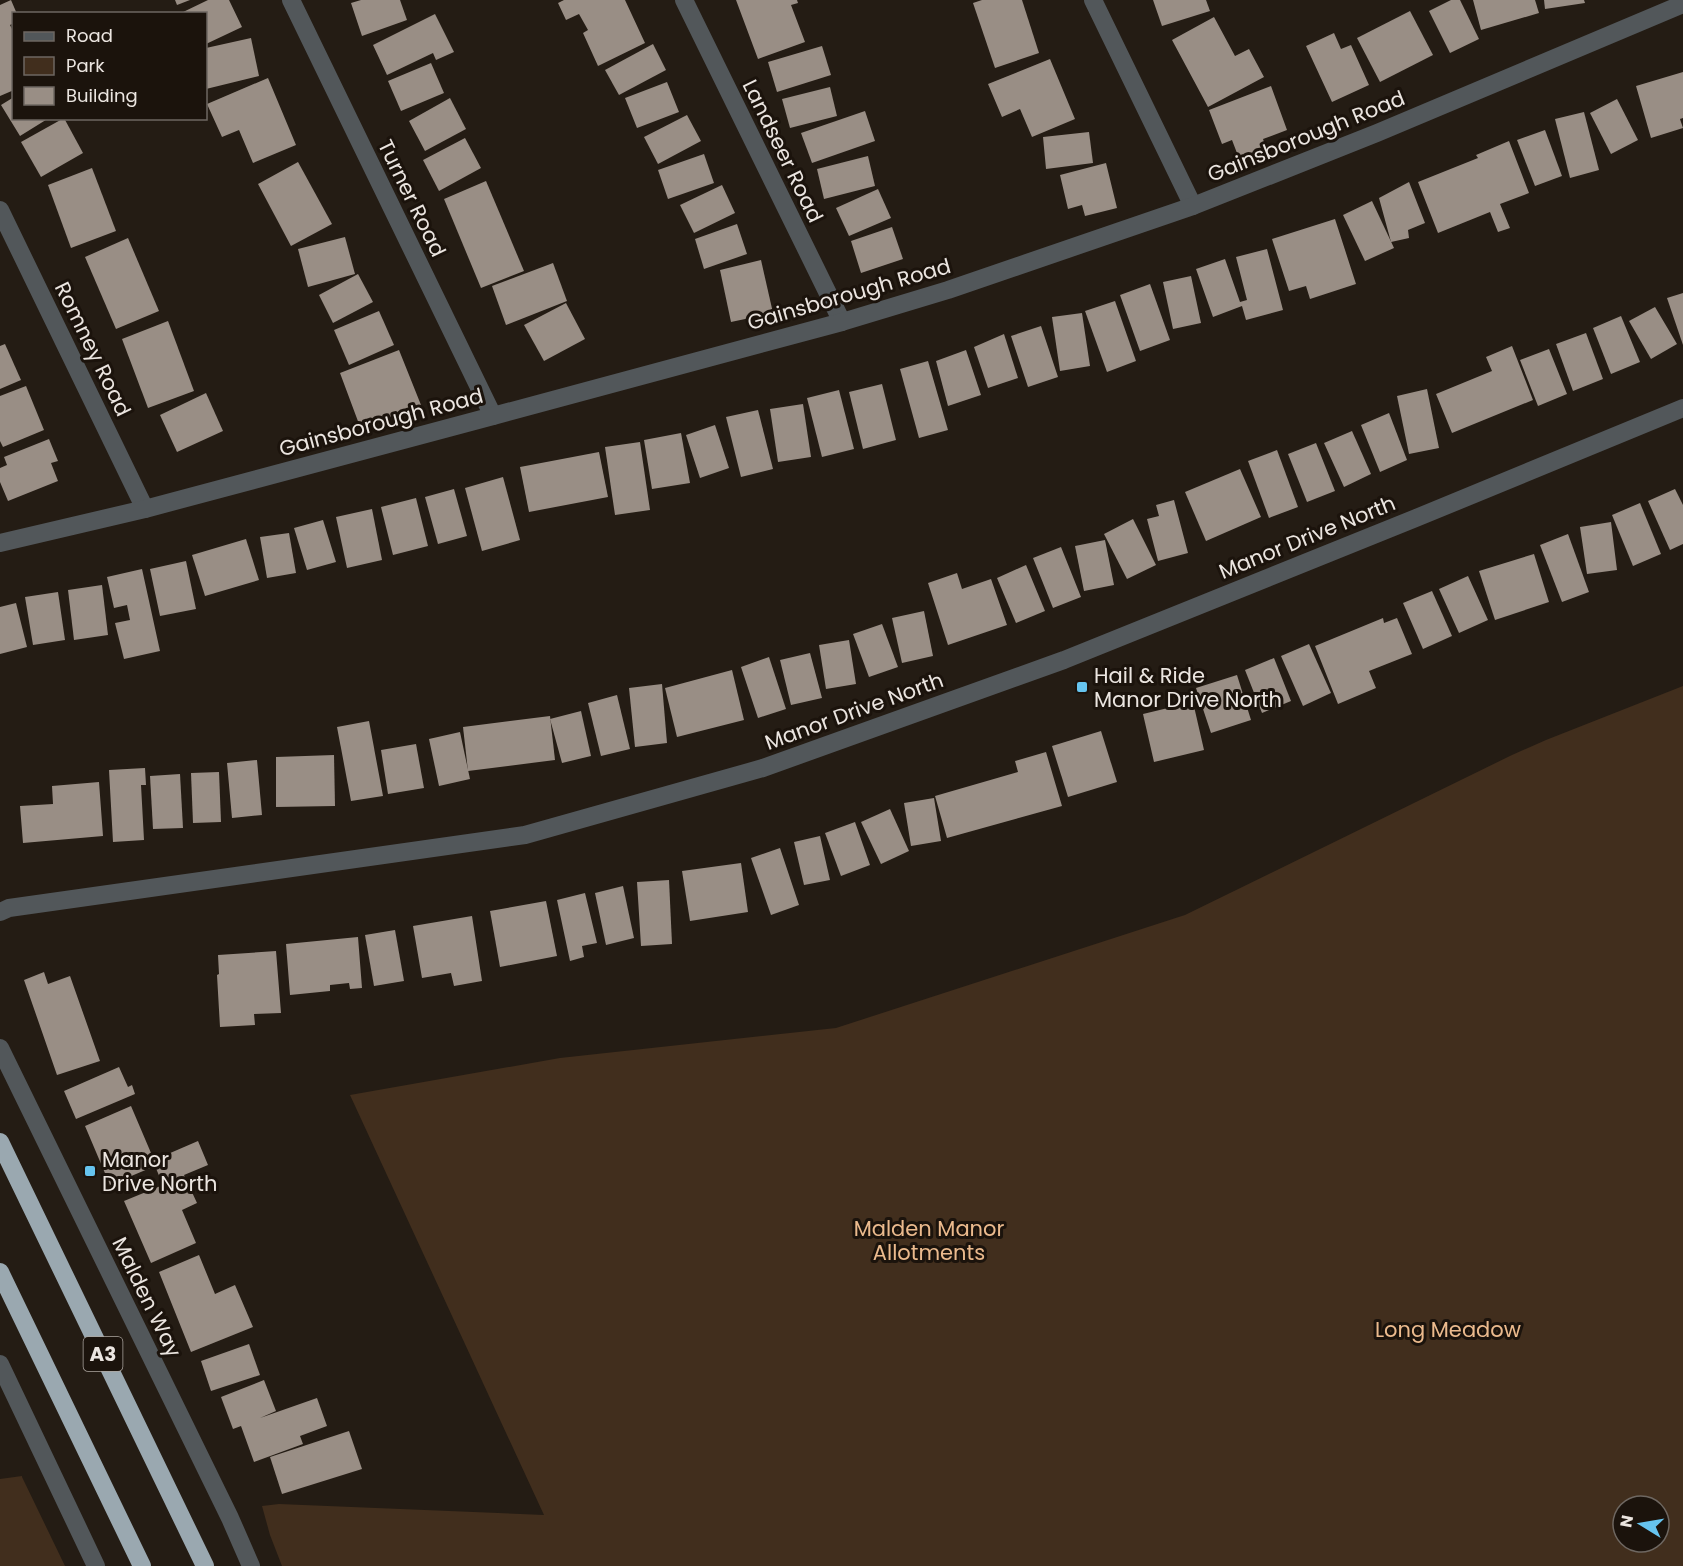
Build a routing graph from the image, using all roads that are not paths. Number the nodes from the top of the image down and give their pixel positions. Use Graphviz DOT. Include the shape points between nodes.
graph roads {
  1 [pos="291,0"];
  2 [pos="684,0"];
  3 [pos="1093,0"];
  4 [pos="1683,4"];
  5 [pos="1193,206"];
  6 [pos="0,210"];
  7 [pos="842,322"];
  8 [pos="1683,408"];
  9 [pos="493,416"];
  10 [pos="145,509"];
  11 [pos="0,543"];
  12 [pos="0,912"];
  13 [pos="0,1048"];
  14 [pos="0,1142"];
  15 [pos="0,1272"];
  16 [pos="0,1364"];
  17 [pos="96,1566"];
  18 [pos="142,1566"];
  19 [pos="205,1566"];
  20 [pos="251,1566"];
  1 -- 9 [label="street, Turner Road"];
  2 -- 7 [label="street, Landseer Road"];
  3 -- 5 [label="street"];
  4 -- 5 [label="street, Gainsborough Road"];
  5 -- 7 [label="street, Gainsborough Road"];
  6 -- 10 [label="street, Romney Road"];
  7 -- 9 [label="street, Gainsborough Road"];
  8 -- 12 [label="street, Manor Drive North" via="1064,660 763,768 525,835"];
  9 -- 10 [label="street, Gainsborough Road"];
  10 -- 11 [label="street, Gainsborough Road"];
  13 -- 20 [label="street, Malden Way"];
  14 -- 19 [label="highway, A3"];
  15 -- 18 [label="highway"];
  16 -- 17 [label="street"];
}
